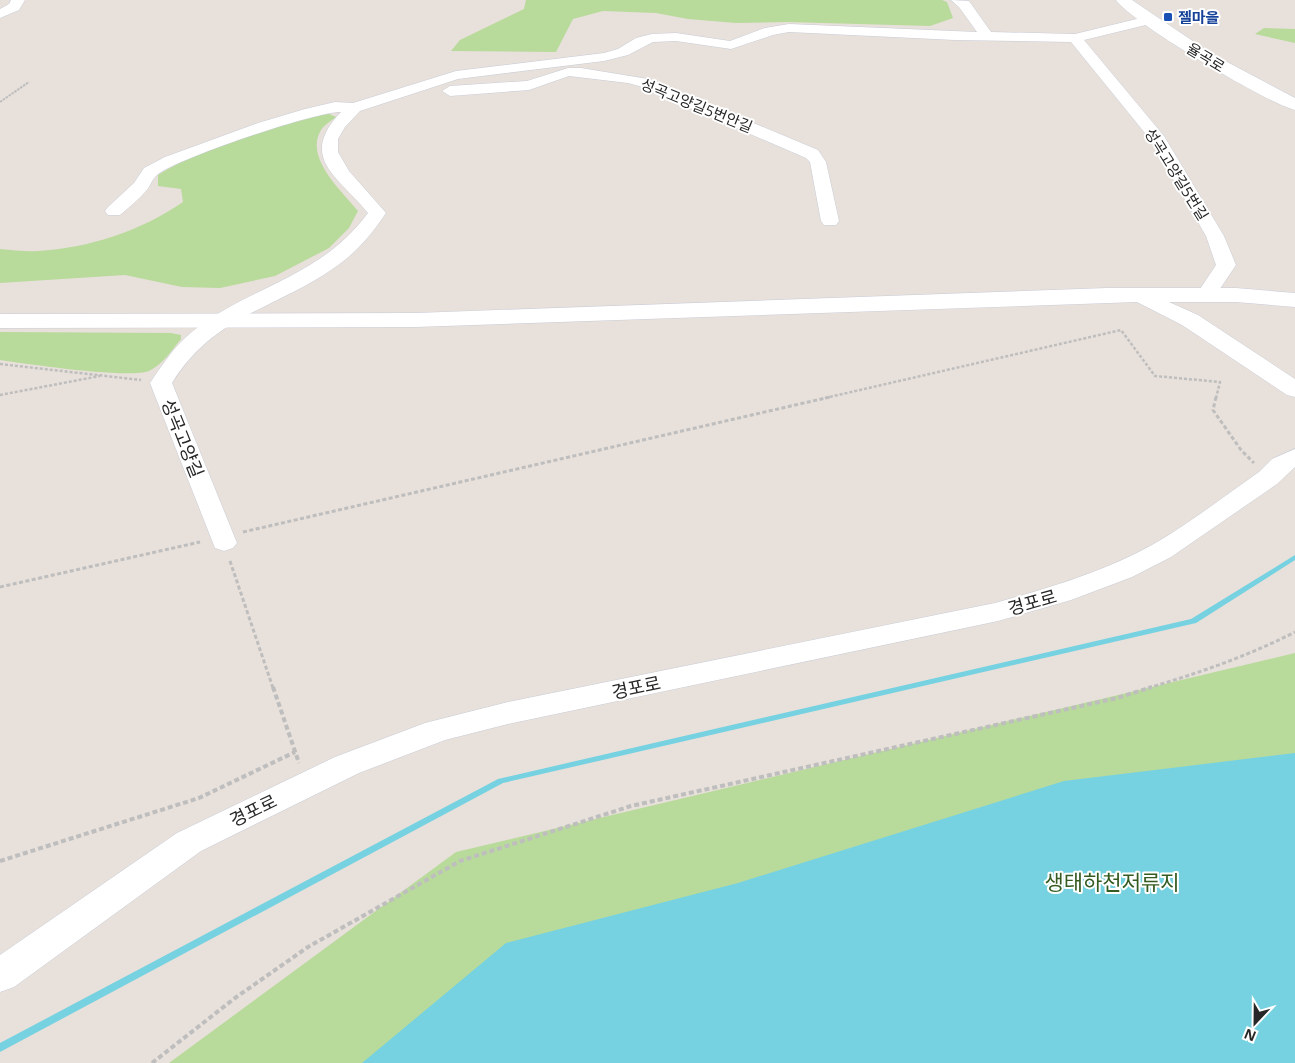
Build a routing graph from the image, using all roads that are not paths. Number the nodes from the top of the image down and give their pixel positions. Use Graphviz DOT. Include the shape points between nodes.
graph roads {
  1 [pos="18,0"];
  2 [pos="958,0"];
  3 [pos="1123,0"];
  4 [pos="0,14"];
  5 [pos="1148,20"];
  6 [pos="986,36"];
  7 [pos="1074,38"];
  8 [pos="515,68"];
  9 [pos="547,80"];
  10 [pos="450,91"];
  11 [pos="1295,105"];
  12 [pos="354,108"];
  13 [pos="114,212"];
  14 [pos="830,221"];
  15 [pos="1137,295"];
  16 [pos="1206,295"];
  17 [pos="1236,295"];
  18 [pos="1295,300"];
  19 [pos="0,320"];
  20 [pos="220,322"];
  21 [pos="1206,330"];
  22 [pos="1295,390"];
  23 [pos="1285,461"];
  24 [pos="223,540"];
  25 [pos="0,976"];
  1 -- 4 [label="street" via="14,7"];
  2 -- 6 [label="street"];
  3 -- 5 [label="street, 율곡로"];
  5 -- 7 [label="street"];
  5 -- 11 [label="street, 율곡로" via="1215,64"];
  6 -- 7 [label="street"];
  6 -- 8 [label="street" via="777,29 731,46 676,37 652,38 615,55"];
  7 -- 16 [label="street, 성곡고양길5번길" via="1156,136 1215,236 1226,265"];
  8 -- 9 [label="street"];
  8 -- 12 [label="street" via="456,75"];
  9 -- 10 [label="street, 성곡고양길5번안길" via="529,85"];
  9 -- 14 [label="street, 성곡고양길5번안길" via="568,72 581,72 643,82 799,147 812,154 818,162"];
  12 -- 13 [label="street" via="335,107 311,112 170,161 150,172 140,187"];
  12 -- 20 [label="street, 성곡고양길" via="332,131 327,145 332,162 376,213 365,230 328,264"];
  15 -- 16 [label="street"];
  15 -- 20 [label="street" via="416,320"];
  15 -- 21 [label="street"];
  16 -- 17 [label="street"];
  17 -- 18 [label="street"];
  17 -- 21 [label="street" via="1223,306"];
  19 -- 20 [label="street"];
  20 -- 24 [label="street, 성곡고양길" via="182,352 161,383"];
  21 -- 22 [label="street"];
  23 -- 25 [label="street, 경포로" via="1162,551 1112,576 1060,594 998,612 508,713 436,731 347,765 189,842"];
}
